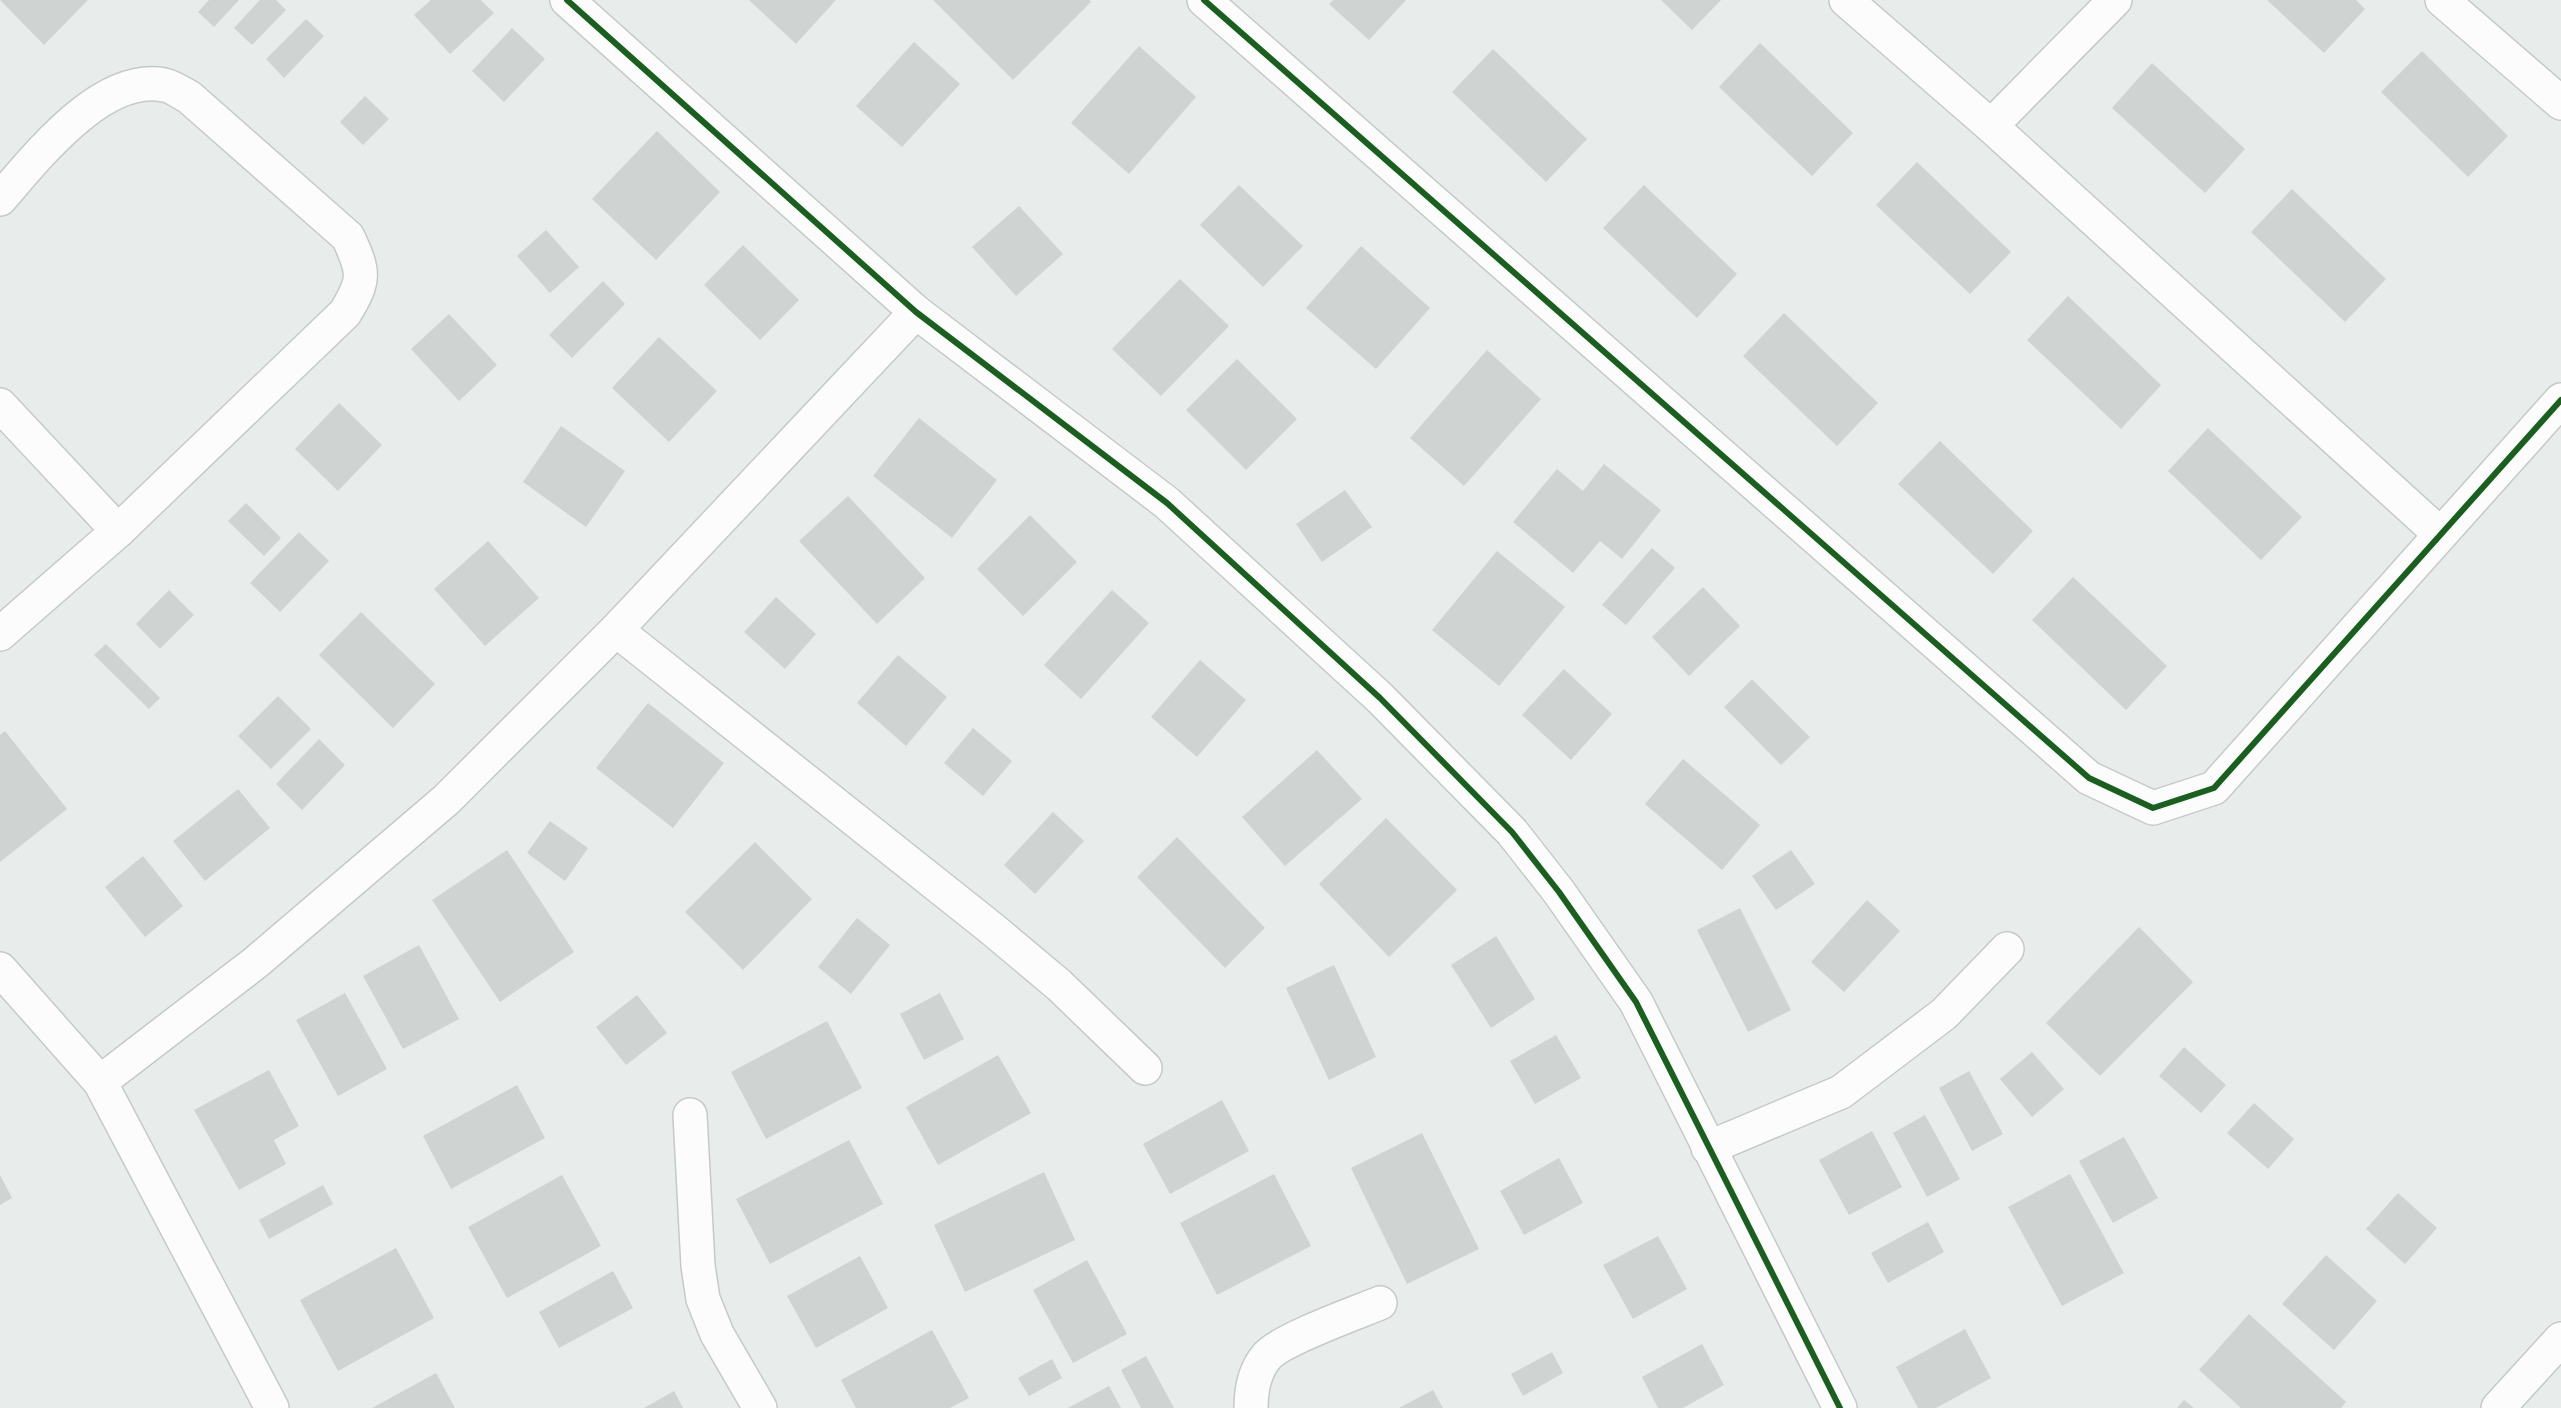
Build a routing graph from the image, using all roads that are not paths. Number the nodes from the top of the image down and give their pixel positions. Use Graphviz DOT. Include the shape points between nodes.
graph roads {
  1 [pos="567,0"];
  2 [pos="1204,0"];
  3 [pos="1846,0"];
  4 [pos="2115,0"];
  5 [pos="2442,0"];
  6 [pos="2561,103"];
  7 [pos="1991,126"];
  8 [pos="0,199"];
  9 [pos="916,312"];
  10 [pos="2561,400"];
  11 [pos="0,405"];
  12 [pos="118,531"];
  13 [pos="2440,534"];
  14 [pos="616,630"];
  15 [pos="0,634"];
  16 [pos="2007,949"];
  17 [pos="0,969"];
  18 [pos="1145,1068"];
  19 [pos="100,1082"];
  20 [pos="690,1115"];
  21 [pos="1708,1148"];
  22 [pos="1380,1303"];
  23 [pos="2561,1339"];
  24 [pos="272,1408"];
  25 [pos="760,1408"];
  26 [pos="1251,1408"];
  27 [pos="1840,1408"];
  28 [pos="2498,1408"];
  1 -- 9 [label="street"];
  2 -- 13 [label="street" via="2089,778 2153,808 2214,788"];
  3 -- 7 [label="street"];
  4 -- 7 [label="street"];
  5 -- 6 [label="street"];
  7 -- 13 [label="street"];
  8 -- 12 [label="street" via="63,127 111,94 164,85 189,97 348,237 360,262 360,289 345,313"];
  9 -- 14 [label="street"];
  9 -- 21 [label="street" via="1167,503 1380,698 1512,832 1636,1002"];
  10 -- 13 [label="street"];
  11 -- 12 [label="street"];
  12 -- 15 [label="street"];
  14 -- 18 [label="street" via="1000,936"];
  14 -- 19 [label="street" via="446,800 255,963"];
  16 -- 21 [label="street" via="1944,1014 1841,1092"];
  17 -- 19 [label="street"];
  19 -- 24 [label="street"];
  20 -- 25 [label="street" via="703,1299 717,1334"];
  21 -- 27 [label="street"];
  22 -- 26 [label="street" via="1288,1342 1268,1355 1253,1380"];
  23 -- 28 [label="street"];
}
